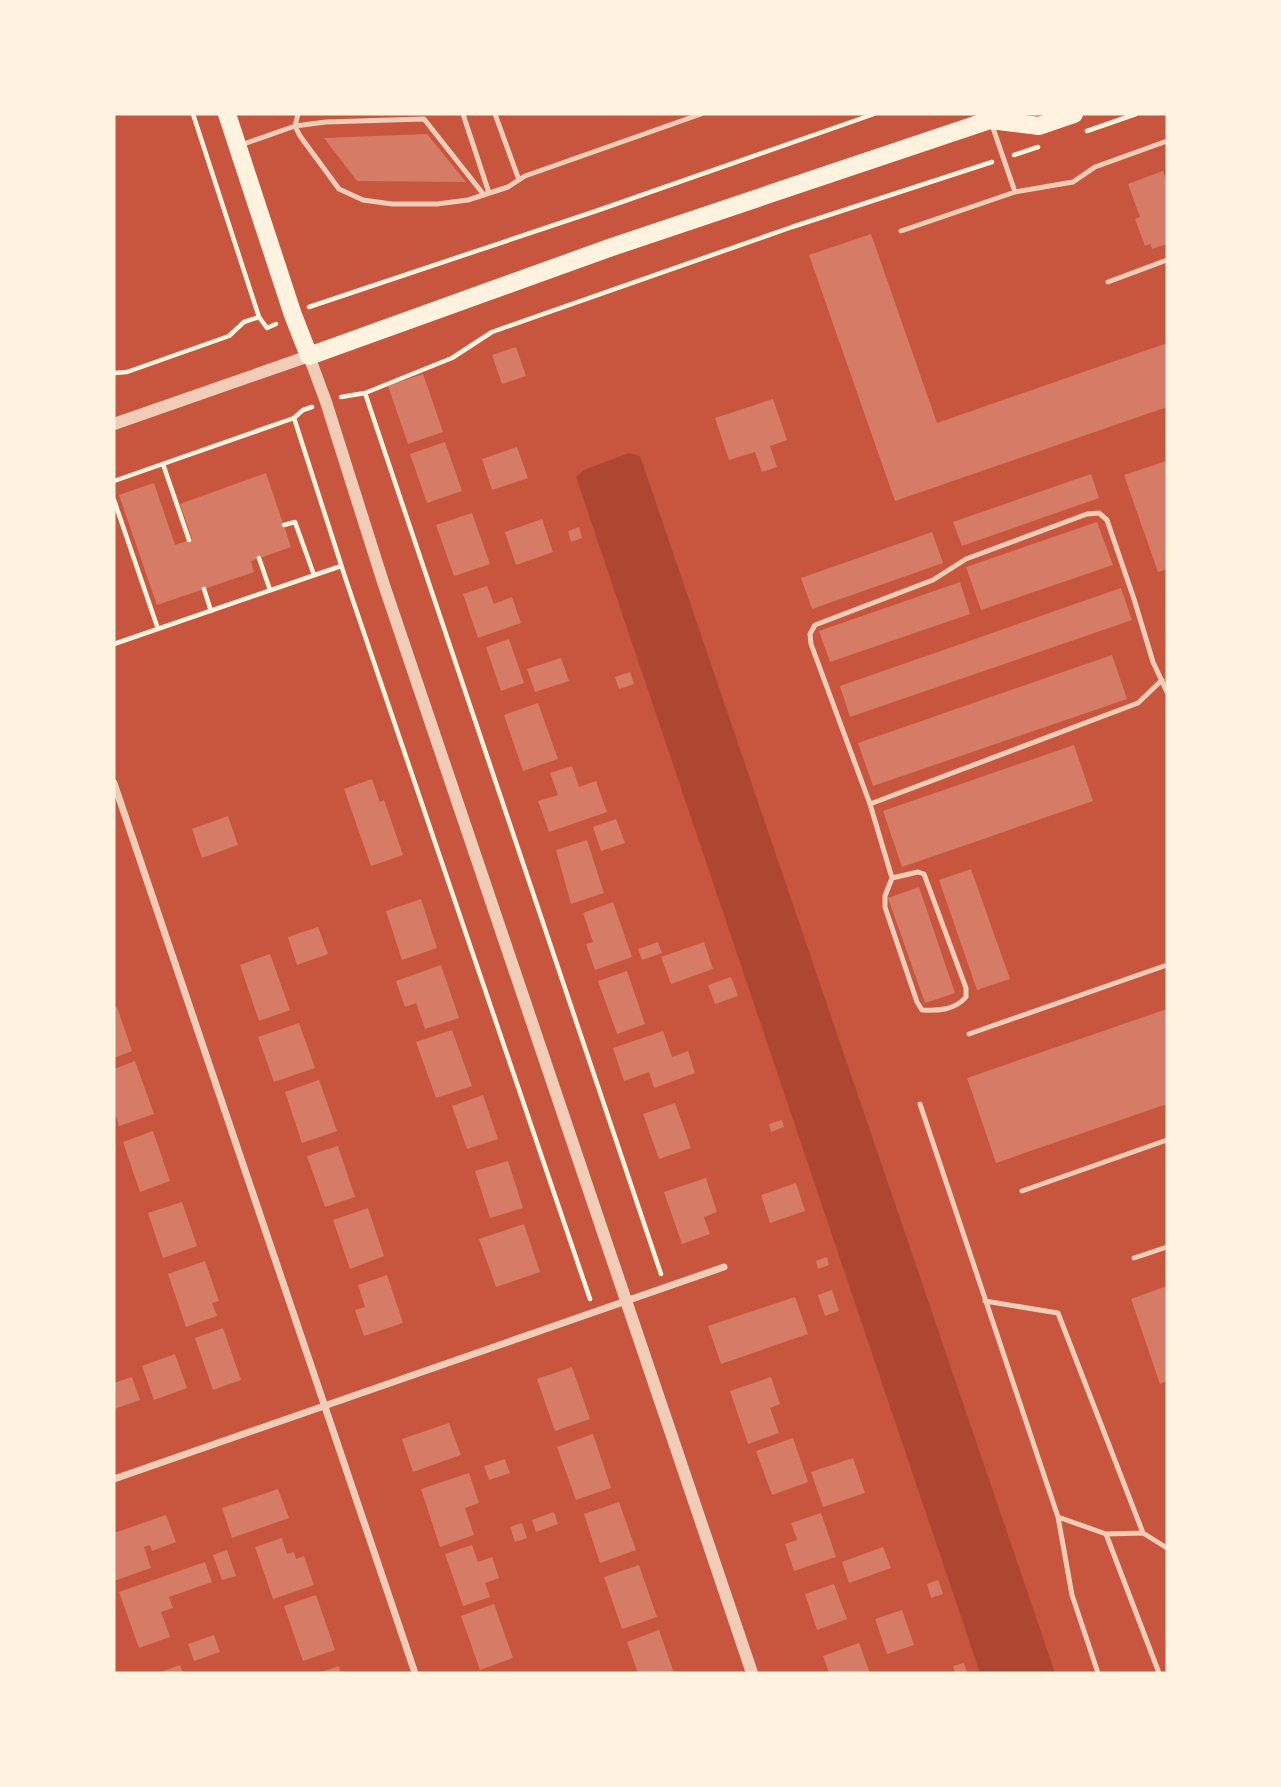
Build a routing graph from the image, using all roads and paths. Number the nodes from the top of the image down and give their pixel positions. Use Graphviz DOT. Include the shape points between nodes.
graph roads {
  1 [pos="193,114"];
  2 [pos="227,114"];
  3 [pos="298,114"];
  4 [pos="463,114"];
  5 [pos="495,114"];
  6 [pos="701,114"];
  7 [pos="874,114"];
  8 [pos="1074,114"];
  9 [pos="1136,114"];
  10 [pos="993,117"];
  11 [pos="295,126"];
  12 [pos="1084,131"];
  13 [pos="1167,141"];
  14 [pos="1045,145"];
  15 [pos="238,146"];
  16 [pos="1004,158"];
  17 [pos="519,180"];
  18 [pos="1015,192"];
  19 [pos="486,194"];
  20 [pos="901,231"];
  21 [pos="1167,260"];
  22 [pos="1108,282"];
  23 [pos="293,316"];
  24 [pos="259,317"];
  25 [pos="309,356"];
  26 [pos="114,373"];
  27 [pos="365,393"];
  28 [pos="326,402"];
  29 [pos="294,418"];
  30 [pos="114,424"];
  31 [pos="163,464"];
  32 [pos="114,481"];
  33 [pos="114,500"];
  34 [pos="284,525"];
  35 [pos="189,540"];
  36 [pos="259,558"];
  37 [pos="341,566"];
  38 [pos="314,575"];
  39 [pos="204,589"];
  40 [pos="270,590"];
  41 [pos="211,611"];
  42 [pos="158,629"];
  43 [pos="114,644"];
  44 [pos="1162,680"];
  45 [pos="1167,691"];
  46 [pos="114,783"];
  47 [pos="870,804"];
  48 [pos="892,878"];
  49 [pos="1167,965"];
  50 [pos="969,1034"];
  51 [pos="920,1104"];
  52 [pos="1167,1140"];
  53 [pos="1022,1191"];
  54 [pos="1167,1247"];
  55 [pos="1134,1258"];
  56 [pos="724,1267"];
  57 [pos="661,1274"];
  58 [pos="590,1299"];
  59 [pos="985,1300"];
  60 [pos="626,1301"];
  61 [pos="324,1405"];
  62 [pos="114,1479"];
  63 [pos="1058,1517"];
  64 [pos="1143,1533"];
  65 [pos="1107,1534"];
  66 [pos="1167,1548"];
  67 [pos="415,1673"];
  68 [pos="752,1673"];
  69 [pos="1098,1673"];
  70 [pos="1159,1673"];
  1 -- 24 [label="path"];
  2 -- 15 [label="main road"];
  3 -- 11 [label="lane"];
  4 -- 19 [label="lane"];
  5 -- 17 [label="lane"];
  6 -- 17 [label="lane"];
  7 -- 23 [label="path" via="334,298"];
  8 -- 10 [label="main road" via="1039,126"];
  9 -- 12 [label="path"];
  10 -- 16 [label="lane"];
  10 -- 25 [label="main road"];
  11 -- 15 [label="lane"];
  11 -- 19 [label="lane" via="424,119"];
  11 -- 19 [label="lane" via="338,189 363,200 437,204"];
  13 -- 18 [label="lane" via="1095,167 1073,182"];
  14 -- 16 [label="path"];
  15 -- 23 [label="main road"];
  16 -- 18 [label="lane"];
  16 -- 27 [label="path" via="492,332 453,358"];
  17 -- 19 [label="lane"];
  18 -- 20 [label="lane"];
  21 -- 22 [label="lane"];
  23 -- 24 [label="path" via="267,328"];
  23 -- 25 [label="main road"];
  24 -- 26 [label="path" via="244,322 229,336"];
  25 -- 28 [label="street"];
  25 -- 30 [label="street"];
  27 -- 28 [label="path"];
  27 -- 57 [label="path"];
  28 -- 29 [label="path"];
  28 -- 60 [label="street"];
  29 -- 31 [label="path"];
  29 -- 37 [label="path"];
  31 -- 32 [label="path"];
  31 -- 35 [label="path"];
  33 -- 42 [label="path"];
  34 -- 38 [label="path" via="295,522"];
  36 -- 40 [label="path"];
  37 -- 38 [label="path"];
  37 -- 58 [label="path"];
  38 -- 40 [label="path"];
  39 -- 41 [label="path"];
  40 -- 41 [label="path"];
  41 -- 42 [label="path"];
  42 -- 43 [label="path"];
  44 -- 45 [label="lane"];
  44 -- 47 [label="lane" via="1138,703"];
  44 -- 47 [label="lane" via="1107,520 1099,513 966,559 933,580 815,625 810,634"];
  46 -- 61 [label="street"];
  47 -- 48 [label="lane"];
  48 -- 48 [label="lane" via="886,907 917,1002 922,1010 932,1011 961,1002 966,988 924,874"];
  49 -- 50 [label="lane"];
  51 -- 59 [label="lane"];
  52 -- 53 [label="lane"];
  54 -- 55 [label="lane"];
  56 -- 60 [label="street"];
  59 -- 63 [label="lane"];
  59 -- 64 [label="lane" via="1058,1312"];
  60 -- 61 [label="street"];
  60 -- 68 [label="street"];
  61 -- 62 [label="street"];
  61 -- 67 [label="street"];
  63 -- 65 [label="lane"];
  63 -- 69 [label="lane" via="1072,1595"];
  64 -- 65 [label="lane"];
  64 -- 66 [label="lane"];
  65 -- 70 [label="lane"];
}
